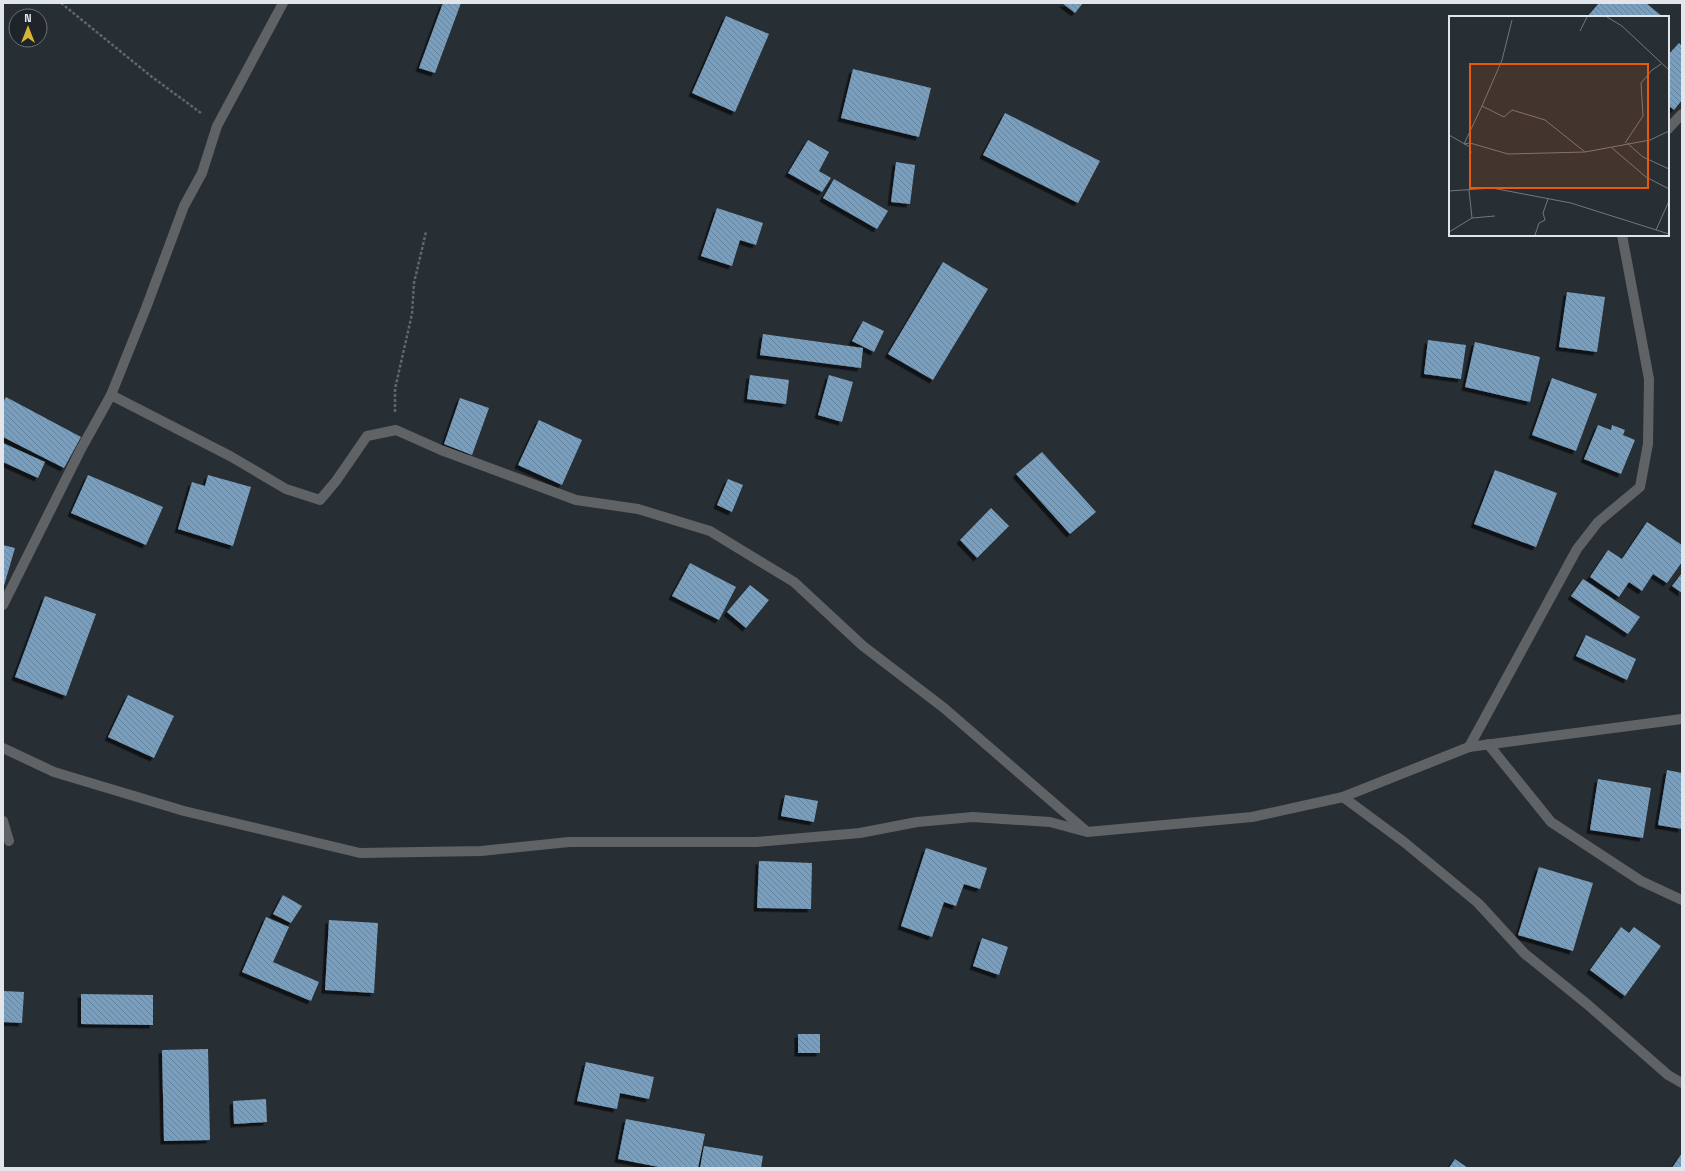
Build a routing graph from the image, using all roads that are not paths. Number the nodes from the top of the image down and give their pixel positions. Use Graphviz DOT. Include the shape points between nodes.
graph roads {
  1 [pos="282,3"];
  2 [pos="1682,114"];
  3 [pos="1669,128"];
  4 [pos="1622,236"];
  5 [pos="111,395"];
  6 [pos="3,605"];
  7 [pos="1682,719"];
  8 [pos="1488,744"];
  9 [pos="1469,747"];
  10 [pos="3,748"];
  11 [pos="1343,797"];
  12 [pos="3,821"];
  13 [pos="1086,832"];
  14 [pos="9,841"];
  15 [pos="1682,900"];
  16 [pos="1682,1083"];
  1 -- 5 [label="street" via="217,126 202,172 184,206"];
  2 -- 3 [label="street"];
  4 -- 9 [label="street" via="1649,379 1648,444 1640,486 1598,522 1577,550"];
  5 -- 6 [label="street"];
  5 -- 13 [label="street" via="230,456 286,489 320,500 367,436 396,430 441,450 576,500 638,509 710,531 794,582 862,646 944,708"];
  7 -- 8 [label="street"];
  8 -- 9 [label="street"];
  8 -- 15 [label="street" via="1551,822 1641,881"];
  9 -- 11 [label="street"];
  10 -- 13 [label="street" via="54,772 184,811 360,853 481,850 569,842 756,842 860,833 917,822 973,817 1050,822"];
  11 -- 13 [label="street" via="1252,817"];
  11 -- 16 [label="street" via="1404,842 1478,903 1525,954 1668,1075"];
  12 -- 14 [label="street"];
}
